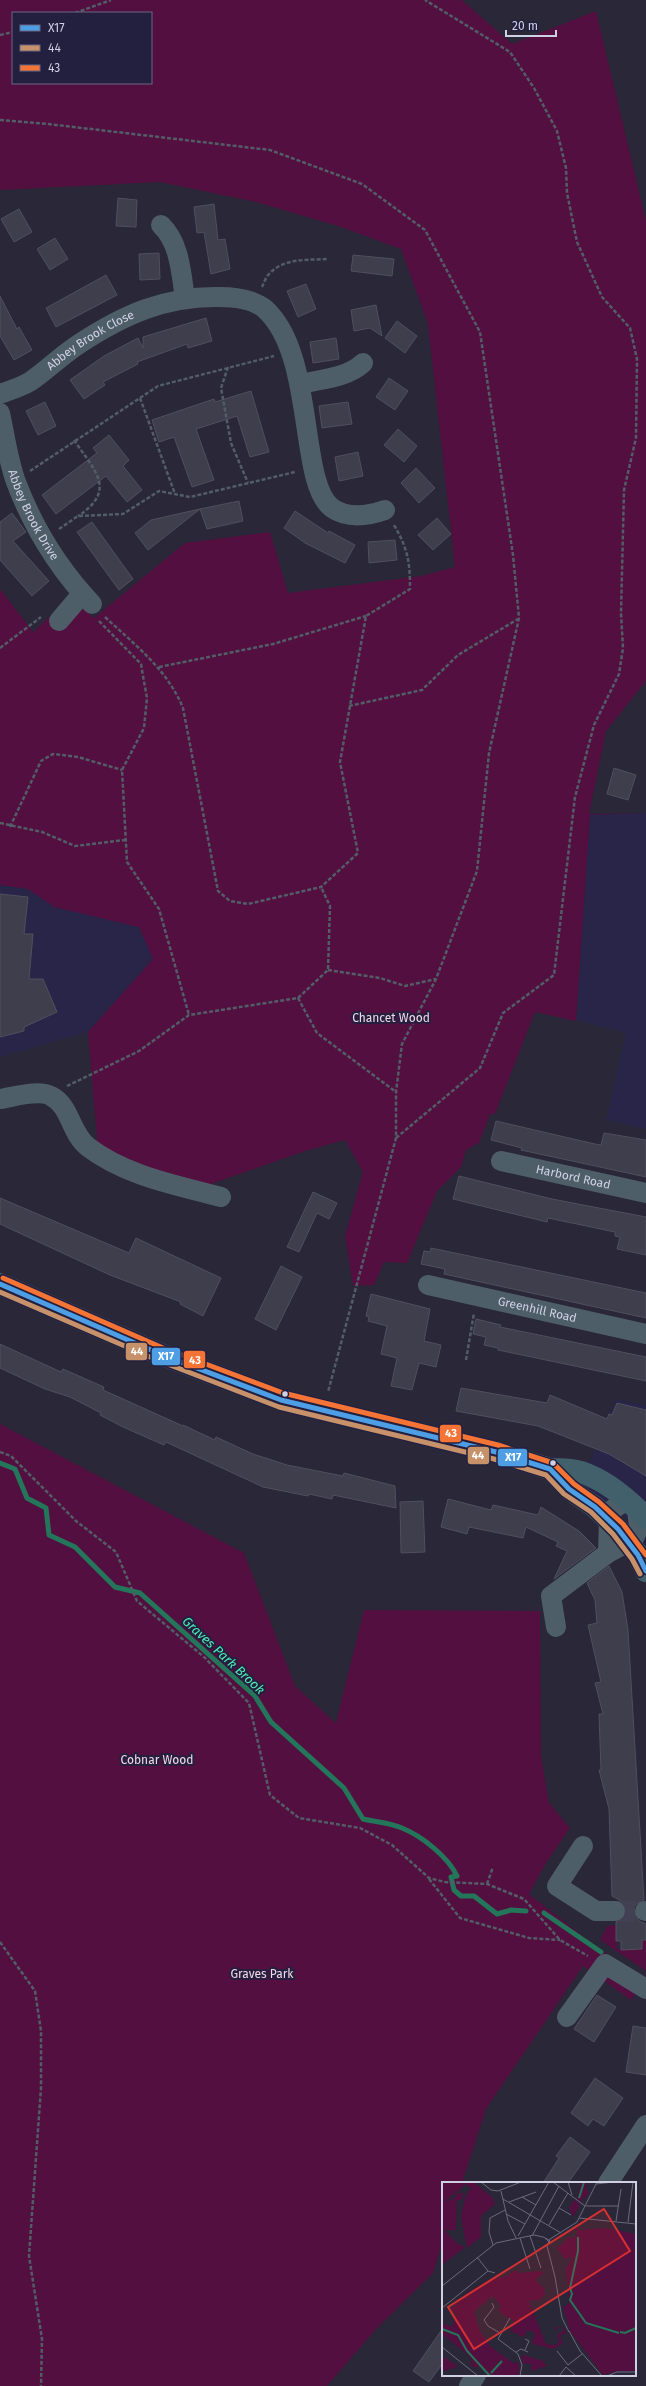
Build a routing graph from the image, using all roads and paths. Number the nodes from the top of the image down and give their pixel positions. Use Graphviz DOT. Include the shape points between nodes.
graph roads {
  1 [pos="111,0"];
  2 [pos="425,0"];
  3 [pos="78,12"];
  4 [pos="12,32"];
  5 [pos="0,35"];
  6 [pos="0,120"];
  7 [pos="161,225"];
  8 [pos="328,259"];
  9 [pos="185,298"];
  10 [pos="254,303"];
  11 [pos="291,352"];
  12 [pos="363,363"];
  13 [pos="229,367"];
  14 [pos="300,384"];
  15 [pos="0,394"];
  16 [pos="140,398"];
  17 [pos="0,413"];
  18 [pos="74,440"];
  19 [pos="314,467"];
  20 [pos="16,481"];
  21 [pos="248,483"];
  22 [pos="175,494"];
  23 [pos="385,510"];
  24 [pos="78,516"];
  25 [pos="43,539"];
  26 [pos="87,599"];
  27 [pos="366,616"];
  28 [pos="51,618"];
  29 [pos="519,618"];
  30 [pos="0,648"];
  31 [pos="159,667"];
  32 [pos="349,706"];
  33 [pos="122,770"];
  34 [pos="0,824"];
  35 [pos="10,827"];
  36 [pos="125,840"];
  37 [pos="321,887"];
  38 [pos="328,970"];
  39 [pos="436,978"];
  40 [pos="298,998"];
  41 [pos="189,1015"];
  42 [pos="396,1092"];
  43 [pos="51,1096"];
  44 [pos="0,1099"];
  45 [pos="396,1138"];
  46 [pos="501,1161"];
  47 [pos="646,1194"];
  48 [pos="221,1198"];
  49 [pos="0,1284"];
  50 [pos="428,1285"];
  51 [pos="476,1297"];
  52 [pos="646,1334"];
  53 [pos="466,1360"];
  54 [pos="322,1412"];
  55 [pos="0,1452"];
  56 [pos="550,1468"];
  57 [pos="636,1509"];
  58 [pos="609,1520"];
  59 [pos="629,1543"];
  60 [pos="608,1553"];
  61 [pos="646,1571"];
  62 [pos="556,1627"];
  63 [pos="583,1846"];
  64 [pos="493,1867"];
  65 [pos="428,1878"];
  66 [pos="487,1884"];
  67 [pos="615,1911"];
  68 [pos="560,1940"];
  69 [pos="0,1942"];
  70 [pos="605,1964"];
  71 [pos="646,1988"];
  72 [pos="568,2017"];
  73 [pos="646,2125"];
  74 [pos="609,2182"];
  75 [pos="475,2376"];
  76 [pos="41,2386"];
  77 [pos="469,2386"];
  1 -- 3 [label="path"];
  2 -- 45 [label="path" via="510,52 534,88 557,131 566,168 567,193 577,242 602,297 630,328 637,359 638,397 636,438 624,490 621,613 623,648 619,674 594,725 575,797 554,975 503,1013 480,1068"];
  4 -- 5 [label="path"];
  6 -- 29 [label="path" via="270,150 362,184 425,230 480,332 513,556"];
  7 -- 9 [label="street" via="172,238"];
  8 -- 10 [label="path" via="301,260 285,264 269,273"];
  9 -- 10 [label="street, Abbey Brook Close" via="228,297"];
  9 -- 15 [label="street, Abbey Brook Close" via="150,306 115,323 78,345 29,382"];
  10 -- 11 [label="street, Abbey Brook Close" via="276,320"];
  11 -- 13 [label="path"];
  11 -- 14 [label="street, Abbey Brook Close"];
  12 -- 14 [label="street" via="356,370 345,374"];
  13 -- 16 [label="path" via="158,386"];
  13 -- 21 [label="path" via="221,388 231,443"];
  14 -- 19 [label="street, Abbey Brook Close"];
  16 -- 18 [label="path"];
  16 -- 22 [label="path"];
  17 -- 20 [label="street, Abbey Brook Drive"];
  18 -- 20 [label="path"];
  18 -- 24 [label="path" via="99,477 102,486 92,506"];
  19 -- 21 [label="path"];
  19 -- 23 [label="street, Abbey Brook Close" via="323,496 332,508 359,516"];
  20 -- 25 [label="street, Abbey Brook Drive"];
  21 -- 22 [label="path" via="190,497"];
  22 -- 24 [label="path" via="158,491 123,514"];
  23 -- 27 [label="path" via="410,559 410,589"];
  24 -- 25 [label="path"];
  25 -- 26 [label="street, Abbey Brook Drive"];
  26 -- 28 [label="street"];
  26 -- 31 [label="path"];
  26 -- 33 [label="path" via="95,617 141,664 144,676 147,698 144,728"];
  27 -- 31 [label="path" via="273,644"];
  27 -- 32 [label="path"];
  28 -- 30 [label="path"];
  29 -- 32 [label="path" via="458,655 422,690"];
  29 -- 39 [label="path" via="489,753 477,871"];
  31 -- 37 [label="path" via="176,690 182,708 218,891 230,901 248,904"];
  32 -- 37 [label="path" via="340,762 358,854"];
  33 -- 35 [label="path" via="78,757 52,754 41,761"];
  33 -- 36 [label="path"];
  34 -- 35 [label="path"];
  35 -- 36 [label="path" via="42,832 75,846"];
  36 -- 41 [label="path" via="127,862 159,909"];
  37 -- 38 [label="path" via="330,906"];
  38 -- 39 [label="path" via="380,978 405,986"];
  38 -- 40 [label="path"];
  39 -- 42 [label="path" via="402,1044"];
  40 -- 41 [label="path"];
  40 -- 42 [label="path" via="317,1033"];
  41 -- 43 [label="path" via="140,1051 78,1079"];
  42 -- 45 [label="path"];
  43 -- 44 [label="street" via="40,1093"];
  43 -- 48 [label="street" via="62,1105 75,1135 88,1147 128,1171"];
  45 -- 54 [label="path"];
  46 -- 47 [label="street, Harbord Road"];
  49 -- 54 [label="highway" via="216,1377"];
  50 -- 51 [label="street, Greenhill Road"];
  51 -- 52 [label="street, Greenhill Road"];
  51 -- 53 [label="path"];
  54 -- 56 [label="highway" via="496,1452"];
  55 -- 65 [label="path" via="11,1456 76,1521 116,1552 137,1601 204,1657 249,1703 270,1795 299,1818 360,1828 392,1845"];
  56 -- 57 [label="highway" via="580,1472"];
  56 -- 58 [label="highway" via="569,1488"];
  57 -- 58 [label="street" via="613,1509"];
  57 -- 59 [label="street" via="637,1534"];
  58 -- 59 [label="highway"];
  58 -- 60 [label="street"];
  59 -- 60 [label="street"];
  59 -- 61 [label="highway"];
  60 -- 62 [label="street" via="551,1596"];
  63 -- 67 [label="street" via="557,1886 596,1911"];
  64 -- 66 [label="path"];
  65 -- 66 [label="path" via="445,1882"];
  65 -- 68 [label="path" via="460,1918 529,1938"];
  66 -- 68 [label="path" via="524,1899"];
  68 -- 70 [label="path"];
  69 -- 76 [label="path" via="35,1991 41,2031 40,2110 29,2256 42,2339"];
  70 -- 71 [label="street"];
  70 -- 72 [label="street"];
  73 -- 74 [label="street"];
  75 -- 77 [label="street"];
}
